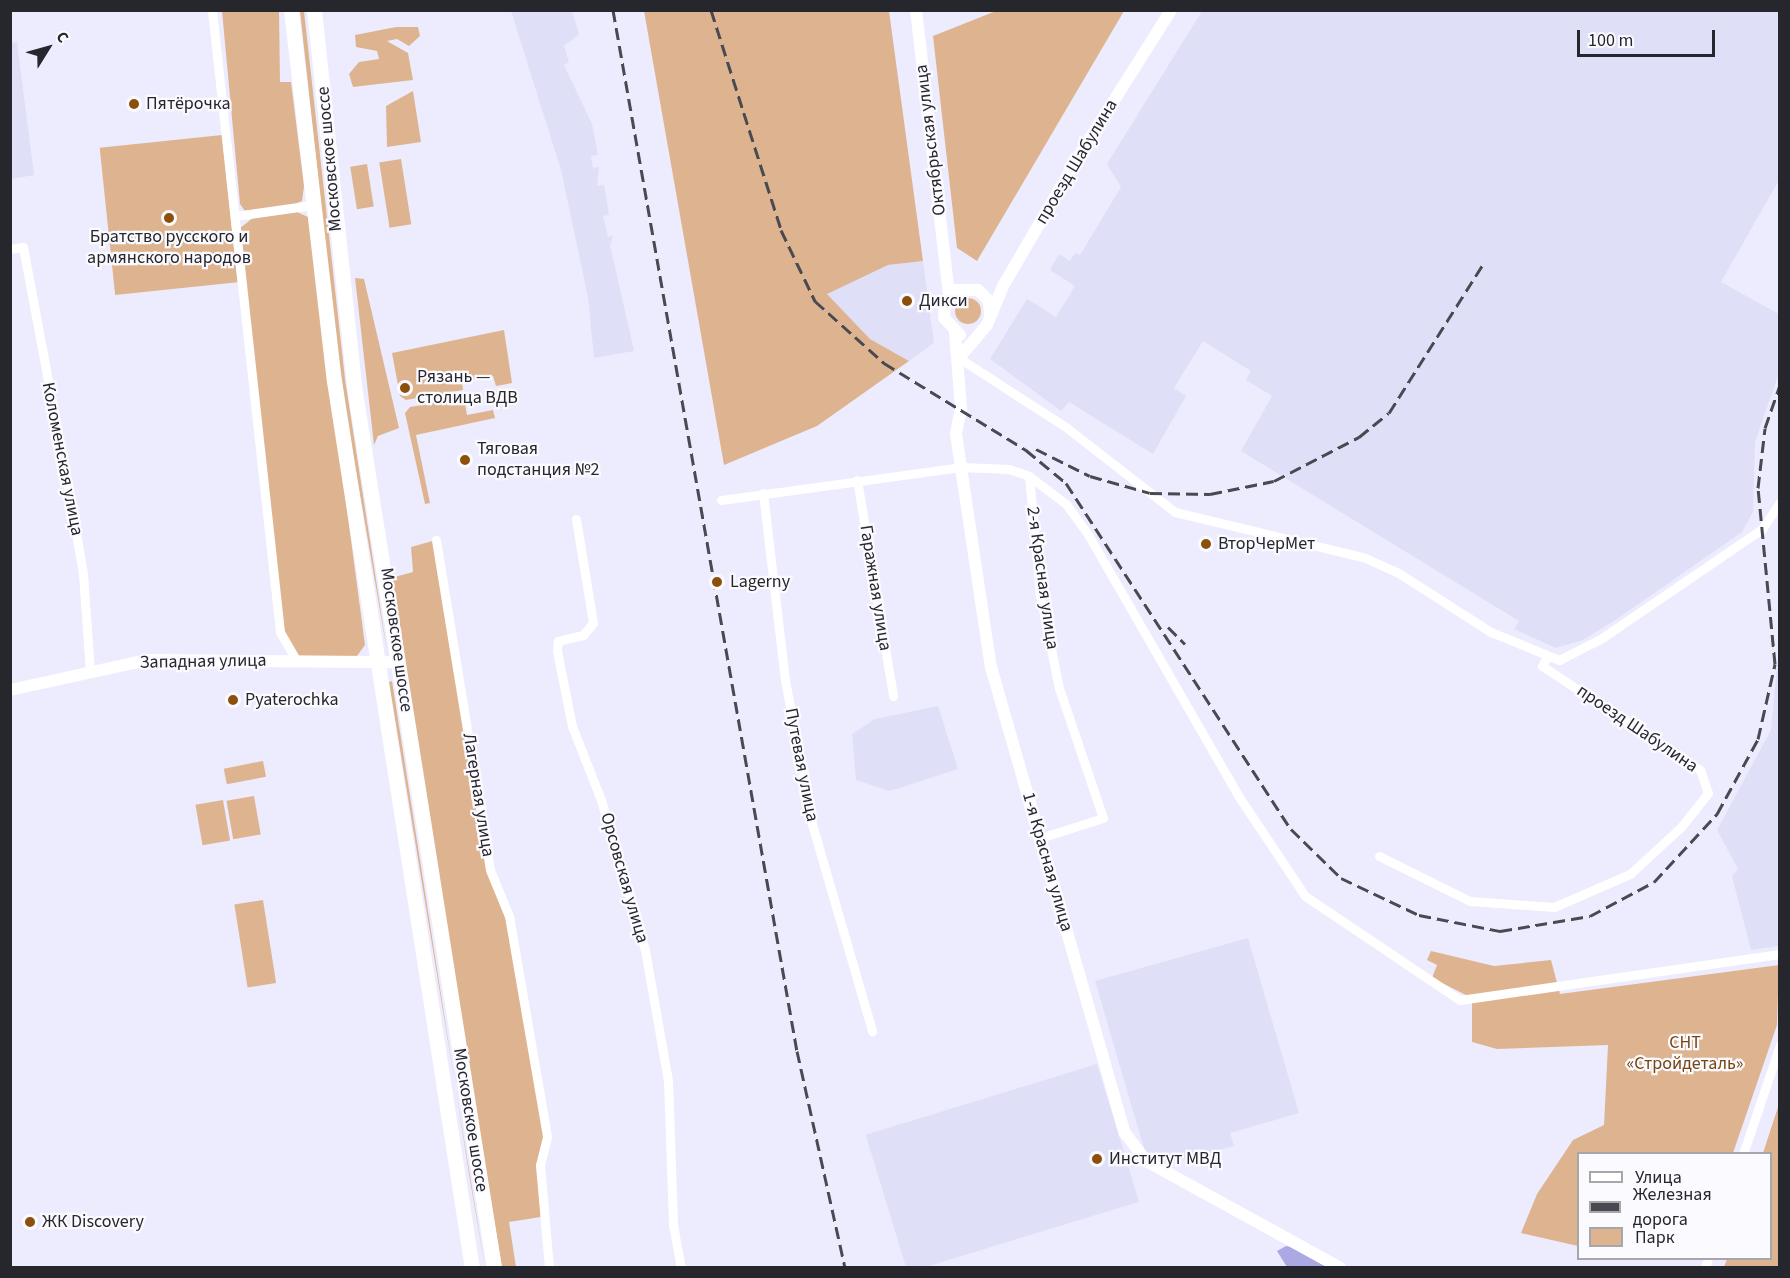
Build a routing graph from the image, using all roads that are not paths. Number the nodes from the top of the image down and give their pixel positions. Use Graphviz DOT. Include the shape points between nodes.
graph roads {
  1 [pos="212,10"];
  2 [pos="291,10"];
  3 [pos="314,10"];
  4 [pos="916,10"];
  5 [pos="1171,10"];
  6 [pos="312,205"];
  7 [pos="235,216"];
  8 [pos="10,249"];
  9 [pos="946,270"];
  10 [pos="1003,286"];
  11 [pos="963,288"];
  12 [pos="949,295"];
  13 [pos="984,295"];
  14 [pos="990,318"];
  15 [pos="955,333"];
  16 [pos="975,334"];
  17 [pos="959,358"];
  18 [pos="961,467"];
  19 [pos="1029,476"];
  20 [pos="856,480"];
  21 [pos="762,493"];
  22 [pos="721,500"];
  23 [pos="1779,502"];
  24 [pos="576,519"];
  25 [pos="436,540"];
  26 [pos="1547,657"];
  27 [pos="298,662"];
  28 [pos="376,662"];
  29 [pos="399,662"];
  30 [pos="90,672"];
  31 [pos="10,690"];
  32 [pos="893,696"];
  33 [pos="1040,838"];
  34 [pos="1378,856"];
  35 [pos="1779,954"];
  36 [pos="872,1031"];
  37 [pos="1779,1045"];
  38 [pos="1744,1152"];
  39 [pos="472,1268"];
  40 [pos="494,1268"];
  41 [pos="549,1268"];
  42 [pos="681,1268"];
  43 [pos="1341,1268"];
  1 -- 7 [label="street"];
  2 -- 6 [label="main road, Московское шоссе"];
  3 -- 29 [label="main road, Московское шоссе" via="354,386"];
  4 -- 9 [label="street, Октябрьская улица"];
  5 -- 10 [label="street, проезд Шабулина"];
  6 -- 7 [label="street"];
  6 -- 28 [label="main road, Московское шоссе"];
  7 -- 27 [label="street" via="280,632 288,654"];
  8 -- 30 [label="street, Коломенская улица" via="23,247 83,574"];
  9 -- 11 [label="street"];
  9 -- 12 [label="street, Октябрьская улица"];
  10 -- 13 [label="street"];
  10 -- 14 [label="street, проезд Шабулина"];
  11 -- 12 [label="street"];
  11 -- 13 [label="street"];
  12 -- 15 [label="street" via="944,318"];
  13 -- 14 [label="street"];
  14 -- 16 [label="street, проезд Шабулина"];
  15 -- 16 [label="street"];
  15 -- 17 [label="street, 1-я Красная улица"];
  16 -- 17 [label="street, проезд Шабулина"];
  17 -- 18 [label="street, 1-я Красная улица" via="956,434"];
  17 -- 26 [label="street" via="1067,428 1175,512 1363,557 1397,572 1491,632"];
  18 -- 19 [label="street" via="1009,469"];
  18 -- 20 [label="street"];
  18 -- 33 [label="street, 1-я Красная улица" via="991,667"];
  19 -- 33 [label="street, 2-я Красная улица" via="1040,594 1059,688 1103,818"];
  19 -- 35 [label="street" via="1066,504 1089,536 1239,797 1305,896 1329,917 1382,944 1460,1000"];
  20 -- 21 [label="street"];
  20 -- 32 [label="street, Гаражная улица"];
  21 -- 22 [label="street"];
  21 -- 36 [label="street, Путевая улица" via="785,680 812,824"];
  23 -- 26 [label="street" via="1762,529 1602,638 1559,660"];
  24 -- 42 [label="street, Орсовская улица" via="593,623 583,635 558,641 557,651 572,726 601,800 645,950 668,1080 673,1225"];
  25 -- 41 [label="street, Лагерная улица" via="490,870 509,916 547,1137 542,1152"];
  26 -- 34 [label="street, проезд Шабулина" via="1542,666 1701,770 1708,793 1681,827 1630,874 1554,907 1470,901"];
  27 -- 28 [label="street, Западная улица"];
  27 -- 30 [label="street, Западная улица" via="160,660"];
  28 -- 29 [label="street, Западная улица"];
  28 -- 39 [label="main road, Московское шоссе"];
  29 -- 40 [label="main road, Московское шоссе"];
  30 -- 31 [label="street, Западная улица"];
  33 -- 43 [label="street, 1-я Красная улица" via="1134,1150"];
  37 -- 38 [label="street"];
}
